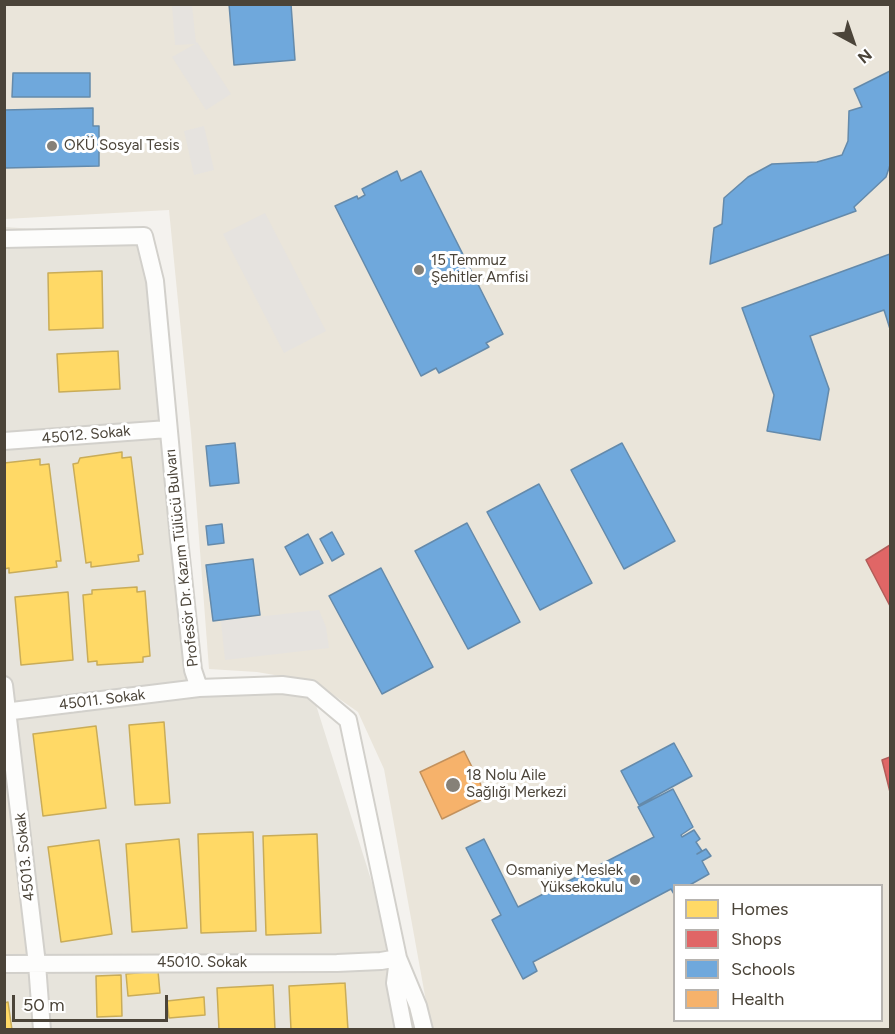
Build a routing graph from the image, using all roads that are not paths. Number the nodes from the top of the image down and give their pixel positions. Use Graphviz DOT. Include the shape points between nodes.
graph roads {
  1 [pos="4,240"];
  2 [pos="168,429"];
  3 [pos="4,441"];
  4 [pos="4,685"];
  5 [pos="199,688"];
  6 [pos="7,712"];
  7 [pos="398,958"];
  8 [pos="4,964"];
  9 [pos="37,964"];
  10 [pos="42,1029"];
  11 [pos="404,1029"];
  12 [pos="424,1029"];
  1 -- 2 [label="street, Profesör Dr. Kazım Tülücü Bulvarı" via="144,236 155,282"];
  2 -- 3 [label="street, 45012. Sokak"];
  2 -- 5 [label="street, Profesör Dr. Kazım Tülücü Bulvarı" via="193,670"];
  4 -- 6 [label="street, 45013. Sokak"];
  5 -- 6 [label="street, 45011. Sokak"];
  5 -- 7 [label="street, Profesör Dr. Kazım Tülücü Bulvarı" via="282,685 311,689 348,720"];
  6 -- 9 [label="street, 45013. Sokak"];
  7 -- 9 [label="street, 45010. Sokak" via="336,963"];
  7 -- 11 [label="street, Profesör Dr. Kazım Tülücü Bulvarı" via="395,983"];
  7 -- 12 [label="street, Profesör Dr. Kazım Tülücü Bulvarı"];
  8 -- 9 [label="street, 45010. Sokak"];
  9 -- 10 [label="street, 45013. Sokak"];
}
